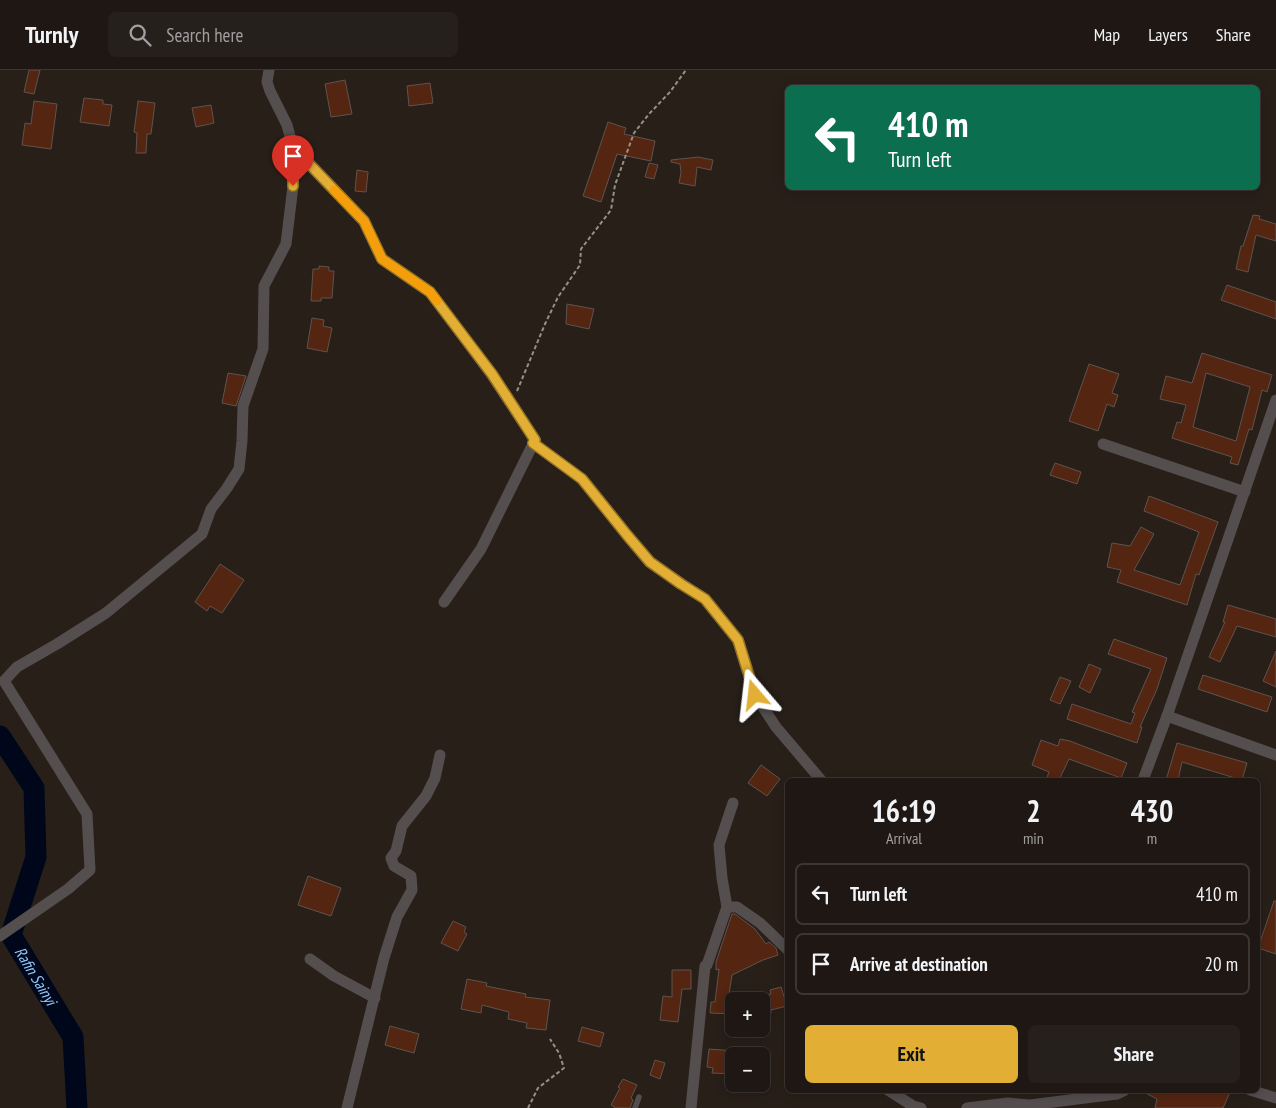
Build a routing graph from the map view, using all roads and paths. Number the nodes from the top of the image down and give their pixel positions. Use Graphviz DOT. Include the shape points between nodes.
graph roads {
  1 [pos="269,70"];
  2 [pos="686,70"];
  3 [pos="293,147"];
  4 [pos="1276,400"];
  5 [pos="512,404"];
  6 [pos="533,443"];
  7 [pos="1103,444"];
  8 [pos="1245,492"];
  9 [pos="444,602"];
  10 [pos="1167,716"];
  11 [pos="440,755"];
  12 [pos="1276,755"];
  13 [pos="819,778"];
  14 [pos="1144,778"];
  15 [pos="733,803"];
  16 [pos="727,907"];
  17 [pos="0,936"];
  18 [pos="785,947"];
  19 [pos="310,959"];
  20 [pos="375,998"];
  21 [pos="550,1039"];
  22 [pos="893,1093"];
  23 [pos="1119,1093"];
  24 [pos="1260,1093"];
  25 [pos="639,1097"];
  26 [pos="1276,1098"];
  27 [pos="1091,1102"];
  28 [pos="347,1108"];
  29 [pos="528,1108"];
  30 [pos="635,1108"];
  31 [pos="690,1108"];
  32 [pos="921,1108"];
  33 [pos="967,1108"];
  1 -- 3 [label="street" via="267,82 287,125"];
  2 -- 5 [label="path" via="634,133 615,185 611,210 581,249 580,265 558,297"];
  3 -- 5 [label="street" via="364,221 382,259 430,292"];
  3 -- 17 [label="street" via="293,186 286,244 264,286 263,349 243,406 239,469 211,509 202,534 106,613 17,667 4,681 87,814 90,870"];
  4 -- 8 [label="street"];
  5 -- 6 [label="street" via="535,440"];
  6 -- 9 [label="street" via="481,549"];
  6 -- 13 [label="street" via="582,479 650,562 705,599 738,640 755,695 776,727"];
  7 -- 8 [label="street"];
  8 -- 10 [label="street"];
  10 -- 12 [label="street"];
  10 -- 14 [label="street"];
  11 -- 20 [label="street" via="435,778 426,796 402,826 391,858 394,866 411,876 412,890 397,917"];
  15 -- 16 [label="street" via="719,845"];
  16 -- 18 [label="street" via="737,908 760,923"];
  16 -- 31 [label="street" via="705,966"];
  19 -- 20 [label="street"];
  20 -- 28 [label="street"];
  21 -- 29 [label="path" via="564,1068 538,1088"];
  22 -- 32 [label="street"];
  23 -- 27 [label="street"];
  24 -- 26 [label="street"];
  25 -- 30 [label="lane"];
  27 -- 33 [label="street" via="1008,1103"];
}
